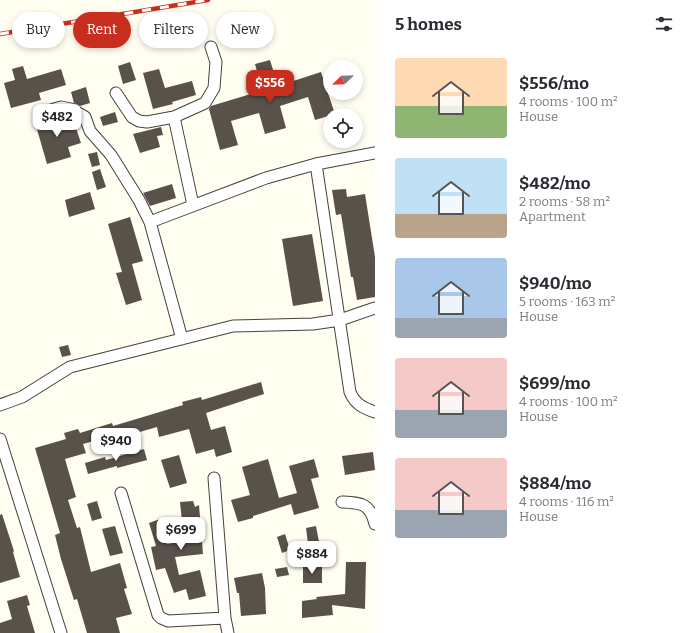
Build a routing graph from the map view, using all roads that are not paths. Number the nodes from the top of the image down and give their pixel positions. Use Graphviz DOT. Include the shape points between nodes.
graph roads {
  1 [pos="210,47"];
  2 [pos="116,93"];
  3 [pos="41,113"];
  4 [pos="174,117"];
  5 [pos="375,152"];
  6 [pos="316,164"];
  7 [pos="193,205"];
  8 [pos="150,222"];
  9 [pos="375,308"];
  10 [pos="340,320"];
  11 [pos="182,338"];
  12 [pos="0,405"];
  13 [pos="375,412"];
  14 [pos="0,439"];
  15 [pos="214,478"];
  16 [pos="121,493"];
  17 [pos="342,502"];
  18 [pos="375,524"];
  19 [pos="224,618"];
  20 [pos="61,633"];
  21 [pos="228,633"];
  1 -- 4 [label="street" via="216,62 214,88 205,103"];
  2 -- 4 [label="street" via="132,117 139,121"];
  3 -- 8 [label="street" via="61,107 71,109 85,118 90,132 110,155"];
  4 -- 7 [label="street"];
  5 -- 6 [label="street"];
  6 -- 7 [label="street" via="266,178"];
  6 -- 10 [label="street"];
  7 -- 8 [label="street"];
  8 -- 11 [label="street"];
  9 -- 10 [label="street"];
  10 -- 11 [label="street" via="313,324 234,326"];
  10 -- 13 [label="street" via="350,392 358,405"];
  11 -- 12 [label="street" via="70,367 22,398"];
  14 -- 20 [label="street"];
  15 -- 19 [label="street"];
  16 -- 19 [label="street" via="158,615 168,621"];
  17 -- 18 [label="street" via="366,507 372,514"];
  19 -- 21 [label="street"];
}
